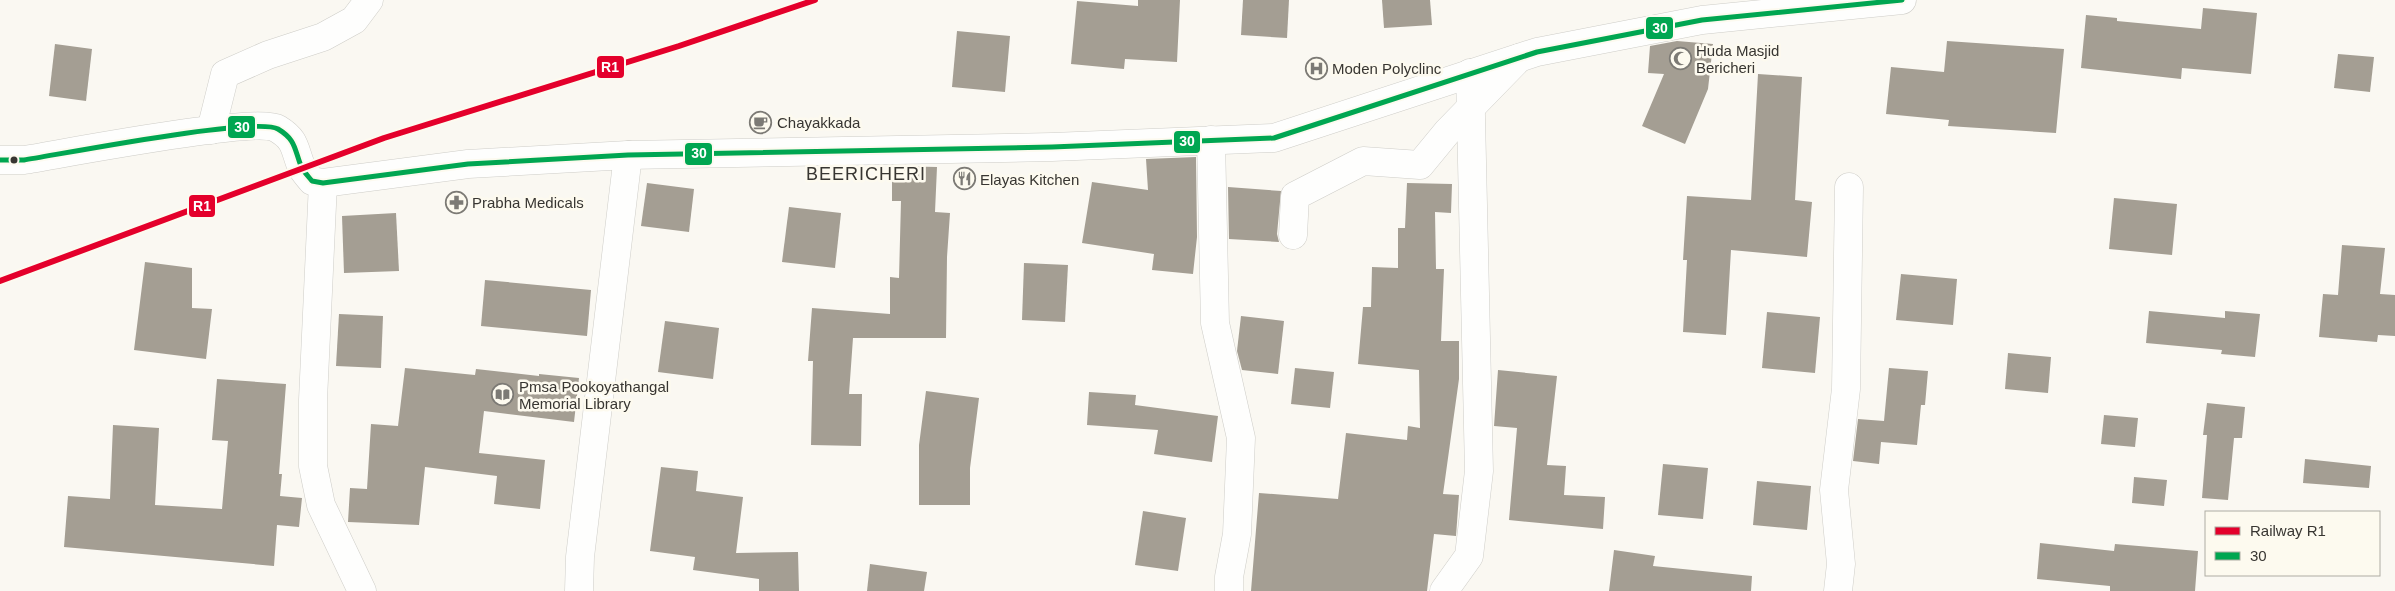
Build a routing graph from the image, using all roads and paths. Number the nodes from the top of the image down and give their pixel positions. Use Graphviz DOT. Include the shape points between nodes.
graph roads {
  1 [pos="369,0"];
  2 [pos="1902,0"];
  3 [pos="1519,58"];
  4 [pos="1470,73"];
  5 [pos="1471,107"];
  6 [pos="212,130"];
  7 [pos="1211,140"];
  8 [pos="628,155"];
  9 [pos="0,160"];
  10 [pos="323,183"];
  11 [pos="1849,187"];
  12 [pos="1293,235"];
  13 [pos="362,591"];
  14 [pos="579,591"];
  15 [pos="1229,591"];
  16 [pos="1444,591"];
  17 [pos="1838,591"];
  1 -- 6 [label="street" via="354,20 323,37 268,55 225,74"];
  2 -- 3 [label="street" via="1702,20"];
  3 -- 4 [label="street"];
  3 -- 5 [label="street"];
  4 -- 5 [label="street"];
  4 -- 7 [label="street" via="1274,138"];
  5 -- 12 [label="street" via="1420,165 1364,161 1295,196"];
  5 -- 16 [label="street" via="1479,471 1469,556"];
  6 -- 9 [label="street" via="24,160"];
  6 -- 10 [label="street" via="260,125 276,128 294,141 301,168 312,181"];
  7 -- 8 [label="street" via="1052,147"];
  7 -- 15 [label="street" via="1215,323 1240,438 1237,534"];
  8 -- 10 [label="street" via="468,164"];
  8 -- 14 [label="street" via="580,557"];
  10 -- 13 [label="street" via="312,466 321,505"];
  11 -- 17 [label="street" via="1846,388 1834,490 1841,564"];
}
